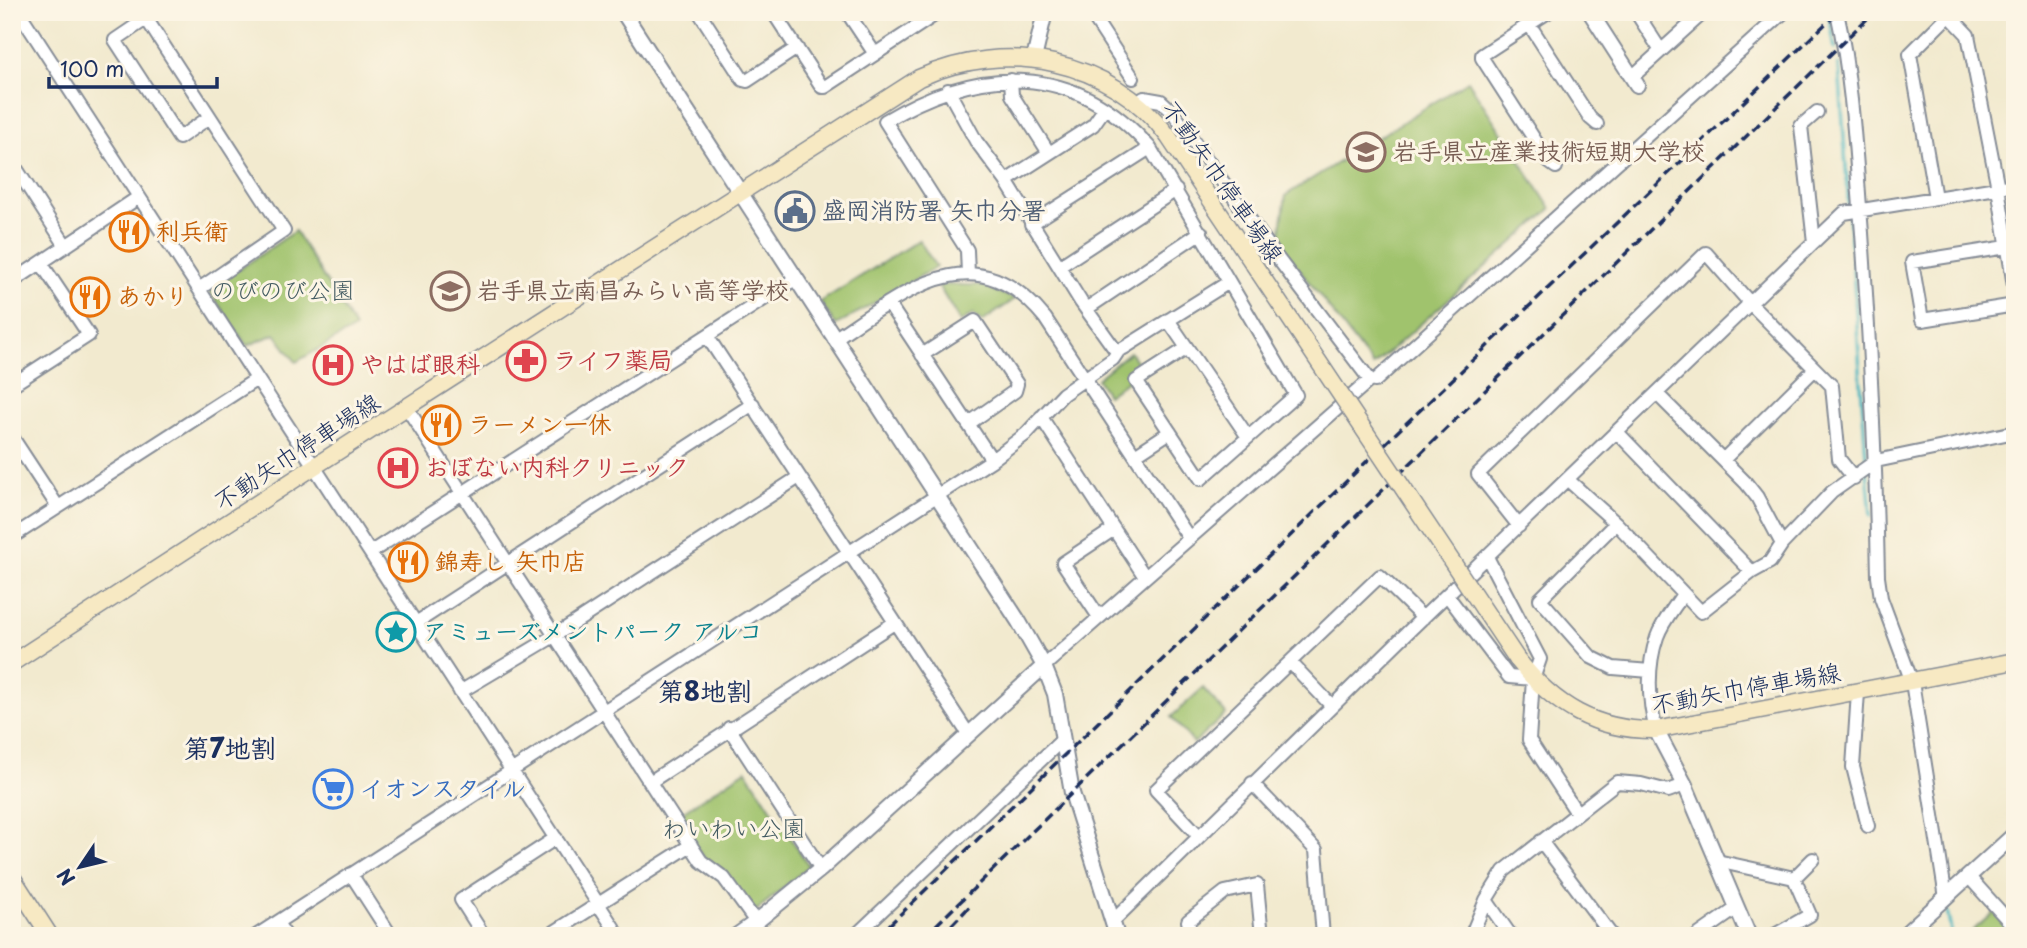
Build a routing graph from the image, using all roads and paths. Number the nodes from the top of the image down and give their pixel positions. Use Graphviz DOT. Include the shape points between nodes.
graph roads {
  1 [pos="19,12"];
  2 [pos="623,12"];
  3 [pos="699,12"];
  4 [pos="773,12"];
  5 [pos="847,12"];
  6 [pos="939,12"];
  7 [pos="1045,12"];
  8 [pos="1090,12"];
  9 [pos="1548,12"];
  10 [pos="1590,12"];
  11 [pos="1653,12"];
  12 [pos="1704,12"];
  13 [pos="1784,12"];
  14 [pos="1838,12"];
  15 [pos="1951,14"];
  16 [pos="144,16"];
  17 [pos="1639,17"];
  18 [pos="1529,24"];
  19 [pos="797,48"];
  20 [pos="1661,51"];
  21 [pos="875,54"];
  22 [pos="1034,59"];
  23 [pos="1133,78"];
  24 [pos="1011,80"];
  25 [pos="1635,81"];
  26 [pos="948,90"];
  27 [pos="1136,103"];
  28 [pos="1105,108"];
  29 [pos="1816,112"];
  30 [pos="210,117"];
  31 [pos="1597,124"];
  32 [pos="1150,148"];
  33 [pos="1049,153"];
  34 [pos="12,162"];
  35 [pos="1556,167"];
  36 [pos="1006,181"];
  37 [pos="2015,185"];
  38 [pos="1998,188"];
  39 [pos="1176,190"];
  40 [pos="740,193"];
  41 [pos="139,197"];
  42 [pos="1935,198"];
  43 [pos="1852,211"];
  44 [pos="1031,225"];
  45 [pos="1201,232"];
  46 [pos="1814,242"];
  47 [pos="66,246"];
  48 [pos="2007,247"];
  49 [pos="41,263"];
  50 [pos="1060,266"];
  51 [pos="968,274"];
  52 [pos="795,279"];
  53 [pos="12,282"];
  54 [pos="1229,282"];
  55 [pos="199,289"];
  56 [pos="2015,292"];
  57 [pos="888,303"];
  58 [pos="1750,303"];
  59 [pos="2015,305"];
  60 [pos="1086,309"];
  61 [pos="1168,320"];
  62 [pos="707,336"];
  63 [pos="834,339"];
  64 [pos="1187,348"];
  65 [pos="1119,350"];
  66 [pos="922,355"];
  67 [pos="1815,369"];
  68 [pos="257,379"];
  69 [pos="1085,379"];
  70 [pos="1370,380"];
  71 [pos="12,385"];
  72 [pos="1657,394"];
  73 [pos="753,404"];
  74 [pos="407,408"];
  75 [pos="1041,417"];
  76 [pos="968,424"];
  77 [pos="1170,432"];
  78 [pos="1618,432"];
  79 [pos="2015,432"];
  80 [pos="12,437"];
  81 [pos="1248,437"];
  82 [pos="1135,455"];
  83 [pos="992,460"];
  84 [pos="1723,460"];
  85 [pos="315,466"];
  86 [pos="1866,469"];
  87 [pos="799,477"];
  88 [pos="1568,480"];
  89 [pos="462,493"];
  90 [pos="937,497"];
  91 [pos="58,507"];
  92 [pos="1616,523"];
  93 [pos="1519,526"];
  94 [pos="1114,529"];
  95 [pos="12,537"];
  96 [pos="1189,537"];
  97 [pos="1782,544"];
  98 [pos="371,552"];
  99 [pos="848,552"];
  100 [pos="1487,557"];
  101 [pos="508,564"];
  102 [pos="1752,572"];
  103 [pos="1145,577"];
  104 [pos="1684,594"];
  105 [pos="1447,595"];
  106 [pos="1099,617"];
  107 [pos="1423,618"];
  108 [pos="416,623"];
  109 [pos="894,623"];
  110 [pos="554,636"];
  111 [pos="2015,661"];
  112 [pos="1290,662"];
  113 [pos="12,663"];
  114 [pos="1044,666"];
  115 [pos="1650,671"];
  116 [pos="1533,679"];
  117 [pos="1912,682"];
  118 [pos="460,691"];
  119 [pos="1858,692"];
  120 [pos="1332,706"];
  121 [pos="603,711"];
  122 [pos="730,728"];
  123 [pos="1656,730"];
  124 [pos="969,735"];
  125 [pos="1062,740"];
  126 [pos="512,771"];
  127 [pos="650,782"];
  128 [pos="1252,783"];
  129 [pos="1685,785"];
  130 [pos="1577,813"];
  131 [pos="1868,826"];
  132 [pos="2015,834"];
  133 [pos="1199,836"];
  134 [pos="556,838"];
  135 [pos="1541,841"];
  136 [pos="691,845"];
  137 [pos="1812,859"];
  138 [pos="1717,861"];
  139 [pos="821,869"];
  140 [pos="351,874"];
  141 [pos="12,877"];
  142 [pos="1969,877"];
  143 [pos="1794,878"];
  144 [pos="1945,898"];
  145 [pos="1486,900"];
  146 [pos="598,903"];
  147 [pos="1737,908"];
  148 [pos="757,922"];
  149 [pos="277,923"];
  150 [pos="2015,928"];
  151 [pos="1114,929"];
  152 [pos="50,936"];
  153 [pos="256,936"];
  154 [pos="286,936"];
  155 [pos="391,936"];
  156 [pos="484,936"];
  157 [pos="548,936"];
  158 [pos="619,936"];
  159 [pos="736,936"];
  160 [pos="855,936"];
  161 [pos="1191,936"];
  162 [pos="1262,936"];
  163 [pos="1323,936"];
  164 [pos="1471,936"];
  165 [pos="1511,936"];
  166 [pos="1612,936"];
  167 [pos="1696,936"];
  168 [pos="1749,936"];
  169 [pos="1773,936"];
  170 [pos="1903,936"];
  1 -- 41 [label="street"];
  2 -- 40 [label="street"];
  3 -- 19 [label="street" via="743,80"];
  4 -- 19 [label="street"];
  5 -- 21 [label="street"];
  6 -- 21 [label="street"];
  7 -- 22 [label="street"];
  8 -- 23 [label="street"];
  9 -- 18 [label="street"];
  10 -- 25 [label="street"];
  11 -- 17 [label="street"];
  12 -- 20 [label="street"];
  13 -- 70 [label="street" via="1375,381"];
  14 -- 43 [label="street" via="1847,66"];
  15 -- 38 [label="street" via="1968,35"];
  15 -- 42 [label="street" via="1910,54"];
  16 -- 30 [label="street"];
  16 -- 30 [label="street" via="115,40 179,138"];
  17 -- 20 [label="street"];
  18 -- 31 [label="street"];
  18 -- 35 [label="street" via="1482,58"];
  19 -- 21 [label="street" via="825,87"];
  20 -- 25 [label="street"];
  22 -- 27 [label="main road, 不動矢巾停車場線" via="1087,73"];
  22 -- 40 [label="main road, 不動矢巾停車場線" via="976,60 931,73"];
  24 -- 26 [label="street"];
  24 -- 28 [label="street" via="1059,87"];
  24 -- 33 [label="street" via="1012,95"];
  26 -- 36 [label="street" via="976,141"];
  26 -- 51 [label="street" via="886,121 967,250"];
  27 -- 70 [label="street" via="1144,98 1160,101 1172,111"];
  27 -- 116 [label="main road, 不動矢巾停車場線, bridge" via="1168,136"];
  28 -- 32 [label="street"];
  28 -- 33 [label="street" via="1093,125"];
  29 -- 46 [label="street" via="1801,127"];
  30 -- 55 [label="street" via="284,231"];
  32 -- 39 [label="street"];
  32 -- 44 [label="street"];
  33 -- 36 [label="street"];
  34 -- 47 [label="street"];
  36 -- 44 [label="street"];
  37 -- 38 [label="street"];
  38 -- 42 [label="street"];
  38 -- 48 [label="street"];
  39 -- 45 [label="street"];
  39 -- 50 [label="street"];
  40 -- 52 [label="street"];
  40 -- 74 [label="main road, 不動矢巾停車場線"];
  41 -- 47 [label="street"];
  41 -- 55 [label="street"];
  42 -- 43 [label="street"];
  43 -- 46 [label="street"];
  43 -- 86 [label="street"];
  44 -- 50 [label="street"];
  45 -- 54 [label="street"];
  45 -- 60 [label="street"];
  46 -- 58 [label="street"];
  47 -- 49 [label="street"];
  48 -- 56 [label="street"];
  48 -- 59 [label="street" via="1912,262 1922,320"];
  49 -- 53 [label="street"];
  49 -- 71 [label="street" via="89,335"];
  50 -- 60 [label="street"];
  51 -- 57 [label="street" via="932,279"];
  51 -- 69 [label="street" via="1003,283 1033,304"];
  52 -- 62 [label="street"];
  52 -- 63 [label="street"];
  54 -- 61 [label="street"];
  54 -- 81 [label="street" via="1296,395"];
  55 -- 68 [label="street"];
  57 -- 63 [label="street"];
  57 -- 66 [label="street"];
  58 -- 67 [label="street"];
  58 -- 72 [label="street"];
  58 -- 93 [label="street" via="1706,253 1478,474"];
  60 -- 65 [label="street"];
  61 -- 64 [label="street"];
  61 -- 65 [label="street"];
  62 -- 73 [label="street"];
  62 -- 89 [label="street"];
  63 -- 90 [label="street"];
  64 -- 77 [label="street" via="1136,381"];
  64 -- 81 [label="street"];
  65 -- 69 [label="street"];
  66 -- 76 [label="street"];
  66 -- 76 [label="street" via="975,320 1017,384 1015,391"];
  67 -- 84 [label="street"];
  67 -- 86 [label="street" via="1832,386 1839,459"];
  68 -- 85 [label="street"];
  68 -- 91 [label="street"];
  69 -- 75 [label="street"];
  69 -- 82 [label="street"];
  70 -- 96 [label="street"];
  72 -- 78 [label="street"];
  72 -- 84 [label="street"];
  73 -- 87 [label="street"];
  73 -- 101 [label="street"];
  74 -- 85 [label="main road, 不動矢巾停車場線"];
  74 -- 89 [label="street"];
  75 -- 83 [label="street"];
  75 -- 94 [label="street"];
  76 -- 83 [label="street"];
  77 -- 81 [label="street" via="1201,479"];
  77 -- 82 [label="street"];
  78 -- 88 [label="street"];
  78 -- 102 [label="street"];
  79 -- 86 [label="street"];
  80 -- 91 [label="street"];
  82 -- 96 [label="street"];
  83 -- 90 [label="street"];
  84 -- 97 [label="street" via="1757,497"];
  85 -- 98 [label="street"];
  85 -- 113 [label="main road, 不動矢巾停車場線"];
  86 -- 97 [label="street" via="1832,492"];
  86 -- 117 [label="street" via="1881,598"];
  87 -- 99 [label="street"];
  87 -- 110 [label="street"];
  88 -- 92 [label="street"];
  88 -- 93 [label="street"];
  89 -- 98 [label="street"];
  89 -- 101 [label="street"];
  90 -- 99 [label="street"];
  90 -- 114 [label="street"];
  91 -- 95 [label="street"];
  92 -- 104 [label="street"];
  92 -- 115 [label="street" via="1540,599 1591,657 1613,668"];
  93 -- 100 [label="street"];
  94 -- 103 [label="street"];
  94 -- 106 [label="street" via="1063,563"];
  96 -- 103 [label="street"];
  97 -- 102 [label="street" via="1770,562"];
  98 -- 108 [label="street"];
  99 -- 109 [label="street"];
  99 -- 121 [label="street"];
  100 -- 105 [label="street"];
  100 -- 116 [label="street" via="1540,659"];
  101 -- 108 [label="street"];
  101 -- 110 [label="street"];
  102 -- 104 [label="street" via="1702,612"];
  103 -- 106 [label="street"];
  104 -- 115 [label="street" via="1657,635"];
  105 -- 107 [label="street"];
  105 -- 116 [label="street" via="1509,677"];
  106 -- 114 [label="street"];
  107 -- 112 [label="street" via="1380,576"];
  107 -- 120 [label="street"];
  108 -- 118 [label="street"];
  109 -- 122 [label="street"];
  109 -- 124 [label="street"];
  110 -- 118 [label="street"];
  110 -- 121 [label="street"];
  111 -- 117 [label="main road, 不動矢巾停車場線"];
  112 -- 120 [label="street"];
  112 -- 133 [label="street" via="1156,790"];
  114 -- 124 [label="street"];
  114 -- 125 [label="street" via="1055,694"];
  115 -- 123 [label="street"];
  116 -- 123 [label="main road, 不動矢巾停車場線" via="1579,714 1604,725"];
  116 -- 130 [label="street" via="1530,740"];
  117 -- 119 [label="main road, 不動矢巾停車場線"];
  117 -- 144 [label="street"];
  118 -- 126 [label="street"];
  119 -- 123 [label="main road, 不動矢巾停車場線"];
  119 -- 131 [label="street" via="1853,767"];
  120 -- 128 [label="street"];
  121 -- 126 [label="street"];
  121 -- 127 [label="street"];
  122 -- 127 [label="street"];
  122 -- 139 [label="street"];
  123 -- 129 [label="street"];
  124 -- 139 [label="street"];
  125 -- 151 [label="street" via="1072,793"];
  125 -- 160 [label="street"];
  126 -- 134 [label="street"];
  126 -- 140 [label="street"];
  127 -- 136 [label="street"];
  128 -- 133 [label="street"];
  128 -- 163 [label="street" via="1316,850"];
  129 -- 130 [label="street" via="1668,791 1617,782"];
  129 -- 138 [label="street"];
  130 -- 135 [label="street"];
  132 -- 142 [label="street"];
  133 -- 151 [label="street"];
  134 -- 146 [label="street"];
  134 -- 156 [label="street" via="461,900"];
  135 -- 145 [label="street" via="1504,871"];
  135 -- 166 [label="street"];
  136 -- 146 [label="street"];
  136 -- 148 [label="street" via="701,860 724,878"];
  137 -- 143 [label="street"];
  138 -- 143 [label="street"];
  138 -- 147 [label="street"];
  139 -- 148 [label="street"];
  140 -- 149 [label="street"];
  140 -- 155 [label="street"];
  141 -- 152 [label="main road"];
  142 -- 144 [label="street"];
  142 -- 150 [label="street"];
  143 -- 169 [label="street" via="1810,915"];
  144 -- 170 [label="street"];
  145 -- 164 [label="street"];
  145 -- 165 [label="street"];
  146 -- 157 [label="street"];
  146 -- 158 [label="street"];
  147 -- 167 [label="street"];
  147 -- 168 [label="street"];
  148 -- 159 [label="street"];
  149 -- 153 [label="street"];
  149 -- 154 [label="street"];
  161 -- 162 [label="street" via="1188,921 1225,892 1257,885"];
}
